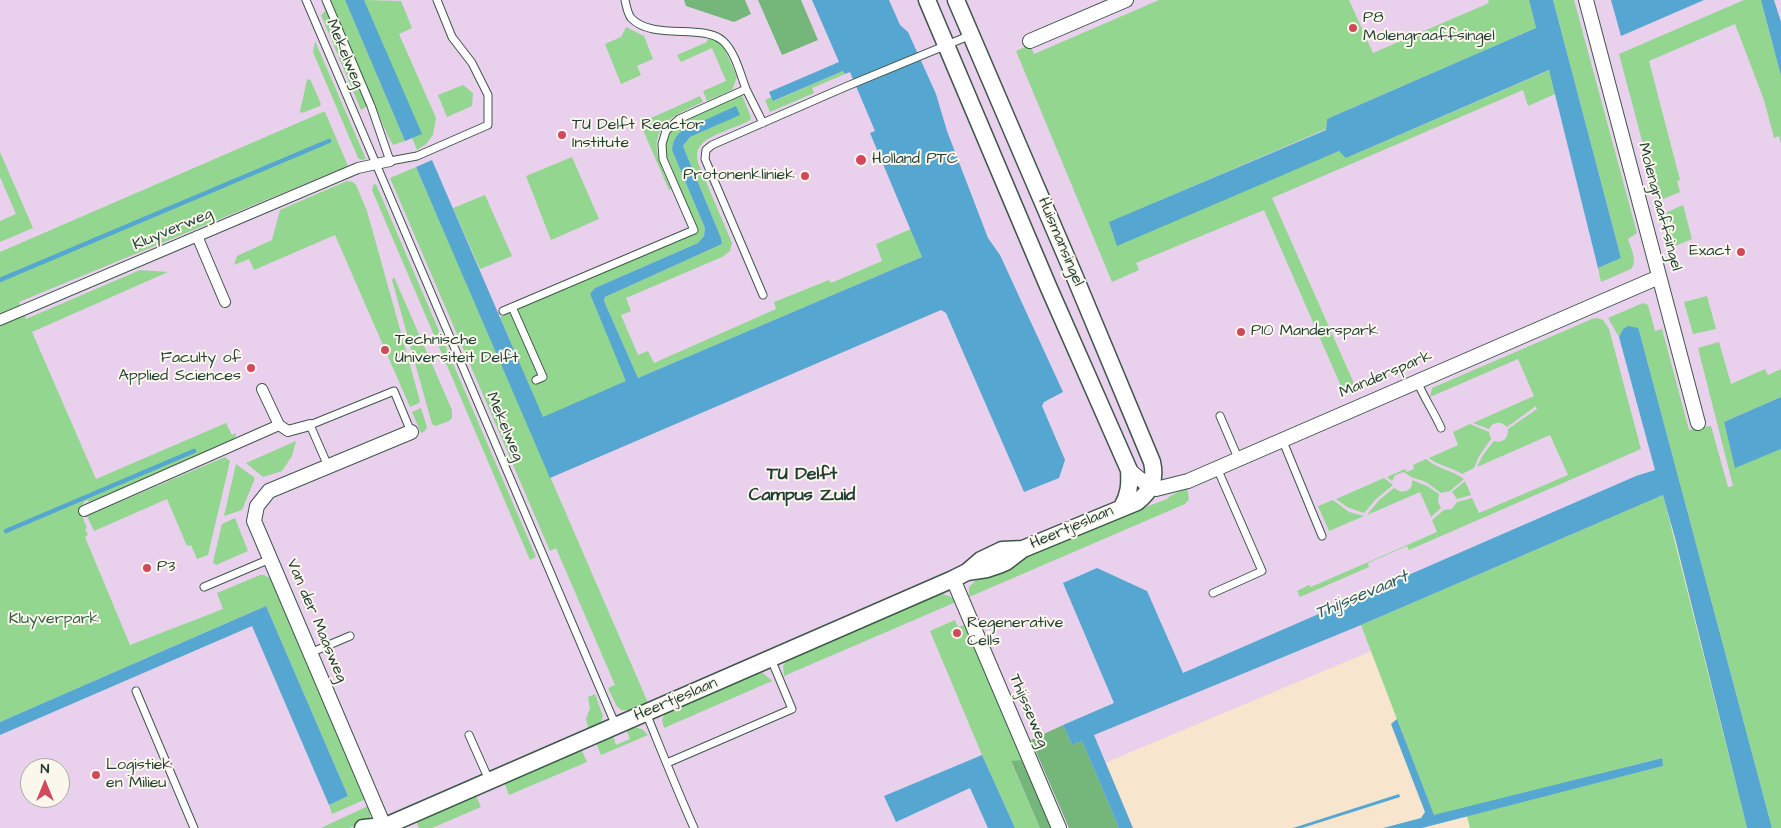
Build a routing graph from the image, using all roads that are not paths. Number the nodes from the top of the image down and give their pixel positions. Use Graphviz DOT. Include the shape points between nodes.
graph roads {
  1 [pos="306,0"];
  2 [pos="326,0"];
  3 [pos="436,0"];
  4 [pos="625,0"];
  5 [pos="927,0"];
  6 [pos="956,0"];
  7 [pos="1126,0"];
  8 [pos="1586,0"];
  9 [pos="971,35"];
  10 [pos="1030,41"];
  11 [pos="946,45"];
  12 [pos="746,89"];
  13 [pos="763,123"];
  14 [pos="390,161"];
  15 [pos="376,164"];
  16 [pos="197,236"];
  17 [pos="1659,277"];
  18 [pos="763,295"];
  19 [pos="225,302"];
  20 [pos="512,307"];
  21 [pos="503,311"];
  22 [pos="0,320"];
  23 [pos="536,380"];
  24 [pos="1417,381"];
  25 [pos="262,389"];
  26 [pos="1220,416"];
  27 [pos="1698,423"];
  28 [pos="279,425"];
  29 [pos="310,425"];
  30 [pos="1441,428"];
  31 [pos="411,432"];
  32 [pos="1282,439"];
  33 [pos="1238,458"];
  34 [pos="328,466"];
  35 [pos="1217,468"];
  36 [pos="1129,470"];
  37 [pos="1151,488"];
  38 [pos="1122,508"];
  39 [pos="84,511"];
  40 [pos="1322,536"];
  41 [pos="270,559"];
  42 [pos="960,576"];
  43 [pos="204,587"];
  44 [pos="1213,593"];
  45 [pos="350,636"];
  46 [pos="310,653"];
  47 [pos="771,659"];
  48 [pos="136,691"];
  49 [pos="646,713"];
  50 [pos="616,726"];
  51 [pos="469,735"];
  52 [pos="667,763"];
  53 [pos="489,781"];
  54 [pos="382,827"];
  55 [pos="194,828"];
  56 [pos="362,828"];
  57 [pos="694,828"];
  58 [pos="1060,828"];
  1 -- 15 [label="lane, Mekelweg"];
  2 -- 14 [label="lane" via="371,106"];
  3 -- 14 [label="lane" via="452,37 472,63 488,95 488,125 417,156"];
  4 -- 12 [label="lane" via="630,17 647,28 706,34 722,40 731,52"];
  5 -- 11 [label="street, Huismansingel"];
  6 -- 9 [label="street, Huismansingel"];
  7 -- 10 [label="street"];
  8 -- 17 [label="street, Molengraaffsingel"];
  9 -- 11 [label="lane"];
  9 -- 37 [label="street, Huismansingel" via="1152,462 1154,476"];
  11 -- 13 [label="lane"];
  11 -- 36 [label="street, Huismansingel"];
  12 -- 13 [label="lane"];
  12 -- 20 [label="lane" via="679,119 666,131 662,144 663,159 694,230"];
  13 -- 18 [label="lane" via="712,145 706,150 706,159"];
  14 -- 15 [label="street, Kluyverweg"];
  15 -- 16 [label="street, Kluyverweg" via="358,168"];
  15 -- 50 [label="lane, Mekelweg"];
  16 -- 19 [label="street"];
  16 -- 22 [label="street, Kluyverweg"];
  17 -- 24 [label="street, Manderspark"];
  17 -- 27 [label="street, Molengraaffsingel"];
  20 -- 21 [label="lane"];
  20 -- 23 [label="lane" via="544,377"];
  24 -- 30 [label="lane"];
  24 -- 32 [label="street, Manderspark"];
  25 -- 28 [label="street"];
  26 -- 33 [label="lane"];
  28 -- 29 [label="street" via="288,431"];
  28 -- 39 [label="street"];
  29 -- 31 [label="lane, Van der Maasweg" via="394,390"];
  29 -- 34 [label="lane"];
  31 -- 34 [label="street, Van der Maasweg"];
  32 -- 33 [label="street, Manderspark"];
  32 -- 40 [label="lane"];
  33 -- 35 [label="street, Manderspark"];
  34 -- 41 [label="street, Van der Maasweg" via="269,491 257,506 254,521"];
  35 -- 37 [label="street, Manderspark" via="1161,489"];
  35 -- 44 [label="lane" via="1262,571"];
  36 -- 37 [label="street"];
  36 -- 38 [label="street, Heertjeslaan" via="1128,496"];
  37 -- 38 [label="street, Heertjeslaan" via="1137,502"];
  38 -- 42 [label="street, Heertjeslaan" via="1023,550 999,565"];
  41 -- 43 [label="lane"];
  41 -- 46 [label="street, Van der Maasweg"];
  42 -- 47 [label="street, Heertjeslaan"];
  42 -- 58 [label="street, Thijsseweg"];
  45 -- 46 [label="lane"];
  46 -- 54 [label="street, Van der Maasweg"];
  47 -- 49 [label="street, Heertjeslaan"];
  47 -- 52 [label="lane" via="792,709"];
  48 -- 55 [label="lane"];
  49 -- 50 [label="street, Heertjeslaan"];
  49 -- 52 [label="lane"];
  50 -- 53 [label="street, Heertjeslaan"];
  51 -- 53 [label="lane"];
  52 -- 57 [label="lane"];
  53 -- 54 [label="street, Heertjeslaan"];
  54 -- 56 [label="street, Heertjeslaan"];
}
